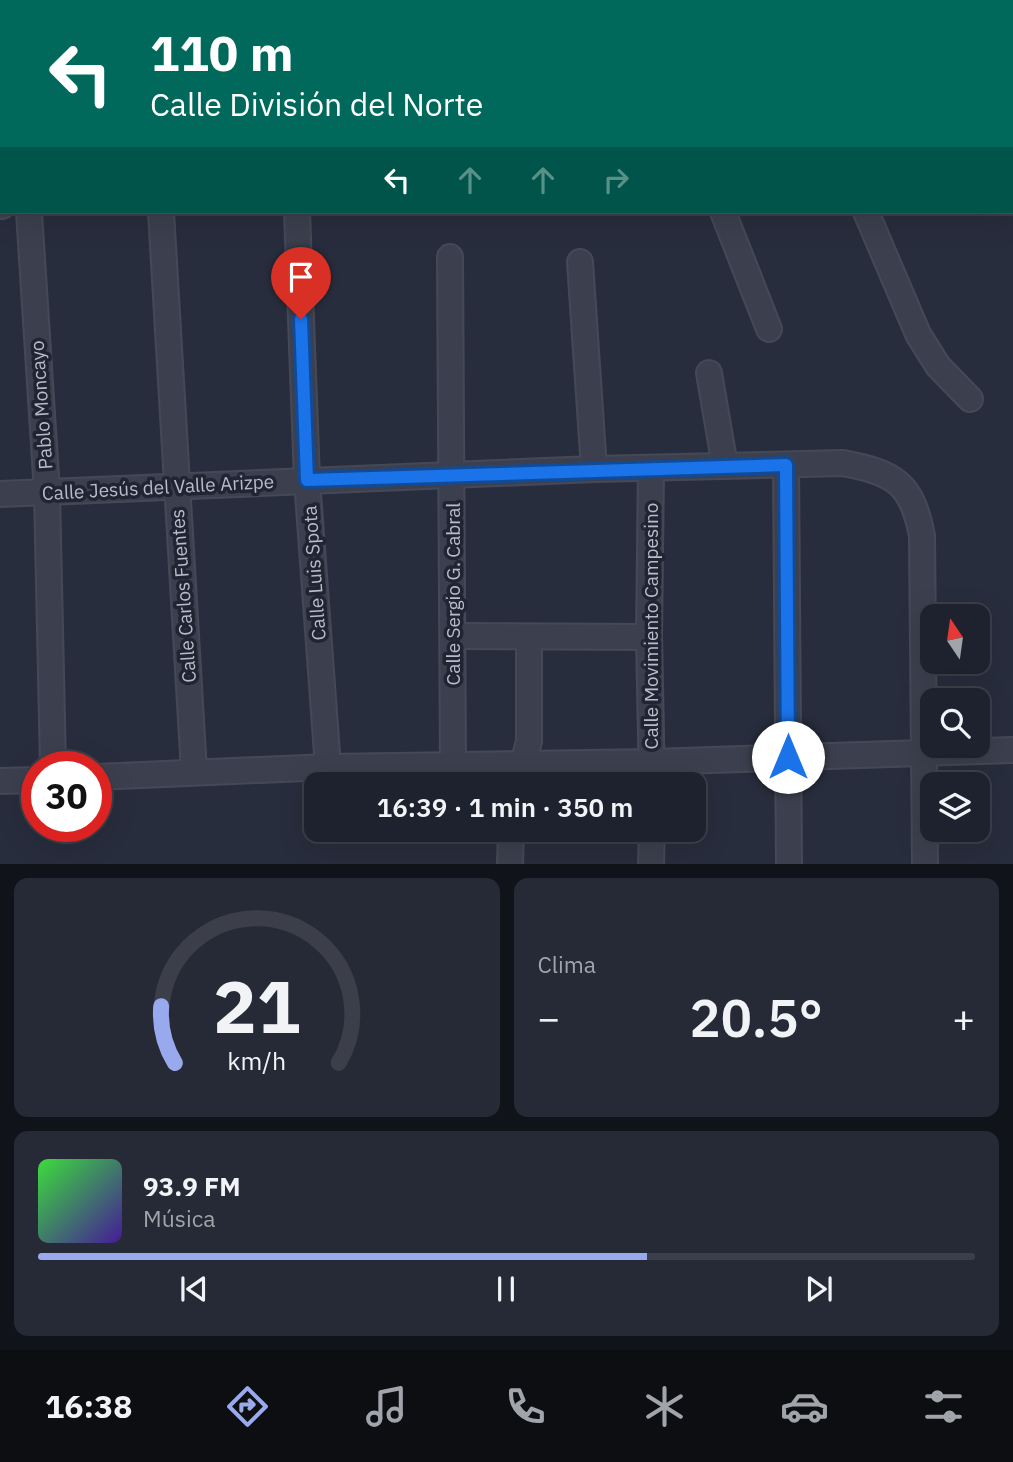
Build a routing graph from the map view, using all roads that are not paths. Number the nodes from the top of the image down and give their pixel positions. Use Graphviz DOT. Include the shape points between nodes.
graph roads {
  1 [pos="29,214"];
  2 [pos="161,214"];
  3 [pos="297,214"];
  4 [pos="724,214"];
  5 [pos="867,214"];
  6 [pos="450,257"];
  7 [pos="580,262"];
  8 [pos="769,329"];
  9 [pos="709,373"];
  10 [pos="970,399"];
  11 [pos="786,465"];
  12 [pos="725,466"];
  13 [pos="594,469"];
  14 [pos="651,469"];
  15 [pos="452,476"];
  16 [pos="307,480"];
  17 [pos="175,487"];
  18 [pos="47,492"];
  19 [pos="0,494"];
  20 [pos="453,636"];
  21 [pos="529,638"];
  22 [pos="649,638"];
  23 [pos="923,688"];
  24 [pos="1013,750"];
  25 [pos="53,751"];
  26 [pos="990,751"];
  27 [pos="920,752"];
  28 [pos="788,757"];
  29 [pos="924,758"];
  30 [pos="453,764"];
  31 [pos="327,766"];
  32 [pos="194,771"];
  33 [pos="507,772"];
  34 [pos="521,772"];
  35 [pos="652,772"];
  36 [pos="660,772"];
  37 [pos="112,776"];
  38 [pos="21,780"];
  39 [pos="0,781"];
  40 [pos="511,842"];
  41 [pos="652,842"];
  42 [pos="510,863"];
  43 [pos="651,863"];
  44 [pos="789,863"];
  45 [pos="925,863"];
  1 -- 18 [label="street, Pablo Moncayo"];
  2 -- 17 [label="street, Calle Carlos Fuentes"];
  3 -- 16 [label="street, Calle Luis Spota"];
  4 -- 8 [label="street"];
  5 -- 10 [label="street" via="918,334 938,366"];
  6 -- 15 [label="street, Calle Sergio G. Cabral"];
  7 -- 13 [label="street"];
  9 -- 12 [label="street"];
  11 -- 12 [label="street, Calle Jesús del Valle Arizpe"];
  11 -- 23 [label="street, Calle Jesús del Valle Arizpe" via="843,463 871,468 910,494 922,536"];
  11 -- 28 [label="street"];
  12 -- 14 [label="street, Calle Jesús del Valle Arizpe"];
  13 -- 14 [label="street, Calle Jesús del Valle Arizpe"];
  13 -- 15 [label="street, Calle Jesús del Valle Arizpe"];
  14 -- 22 [label="street, Calle Movimiento Campesino"];
  15 -- 16 [label="street, Calle Jesús del Valle Arizpe"];
  15 -- 20 [label="street, Calle Sergio G. Cabral"];
  16 -- 17 [label="street, Calle Jesús del Valle Arizpe"];
  16 -- 31 [label="street, Calle Luis Spota"];
  17 -- 18 [label="street, Calle Jesús del Valle Arizpe"];
  17 -- 32 [label="street, Calle Carlos Fuentes"];
  18 -- 19 [label="street, Calle Jesús del Valle Arizpe"];
  18 -- 25 [label="street, Pablo Moncayo"];
  20 -- 21 [label="street"];
  20 -- 30 [label="street, Calle Sergio G. Cabral"];
  21 -- 22 [label="street"];
  21 -- 34 [label="street" via="530,703"];
  22 -- 35 [label="street, Calle Movimiento Campesino"];
  24 -- 26 [label="street"];
  27 -- 28 [label="street"];
  28 -- 36 [label="street"];
  28 -- 44 [label="street"];
  29 -- 45 [label="street"];
  30 -- 31 [label="street"];
  30 -- 33 [label="street"];
  31 -- 32 [label="street"];
  32 -- 37 [label="street"];
  38 -- 39 [label="street"];
  40 -- 42 [label="street"];
  41 -- 43 [label="street"];
}
